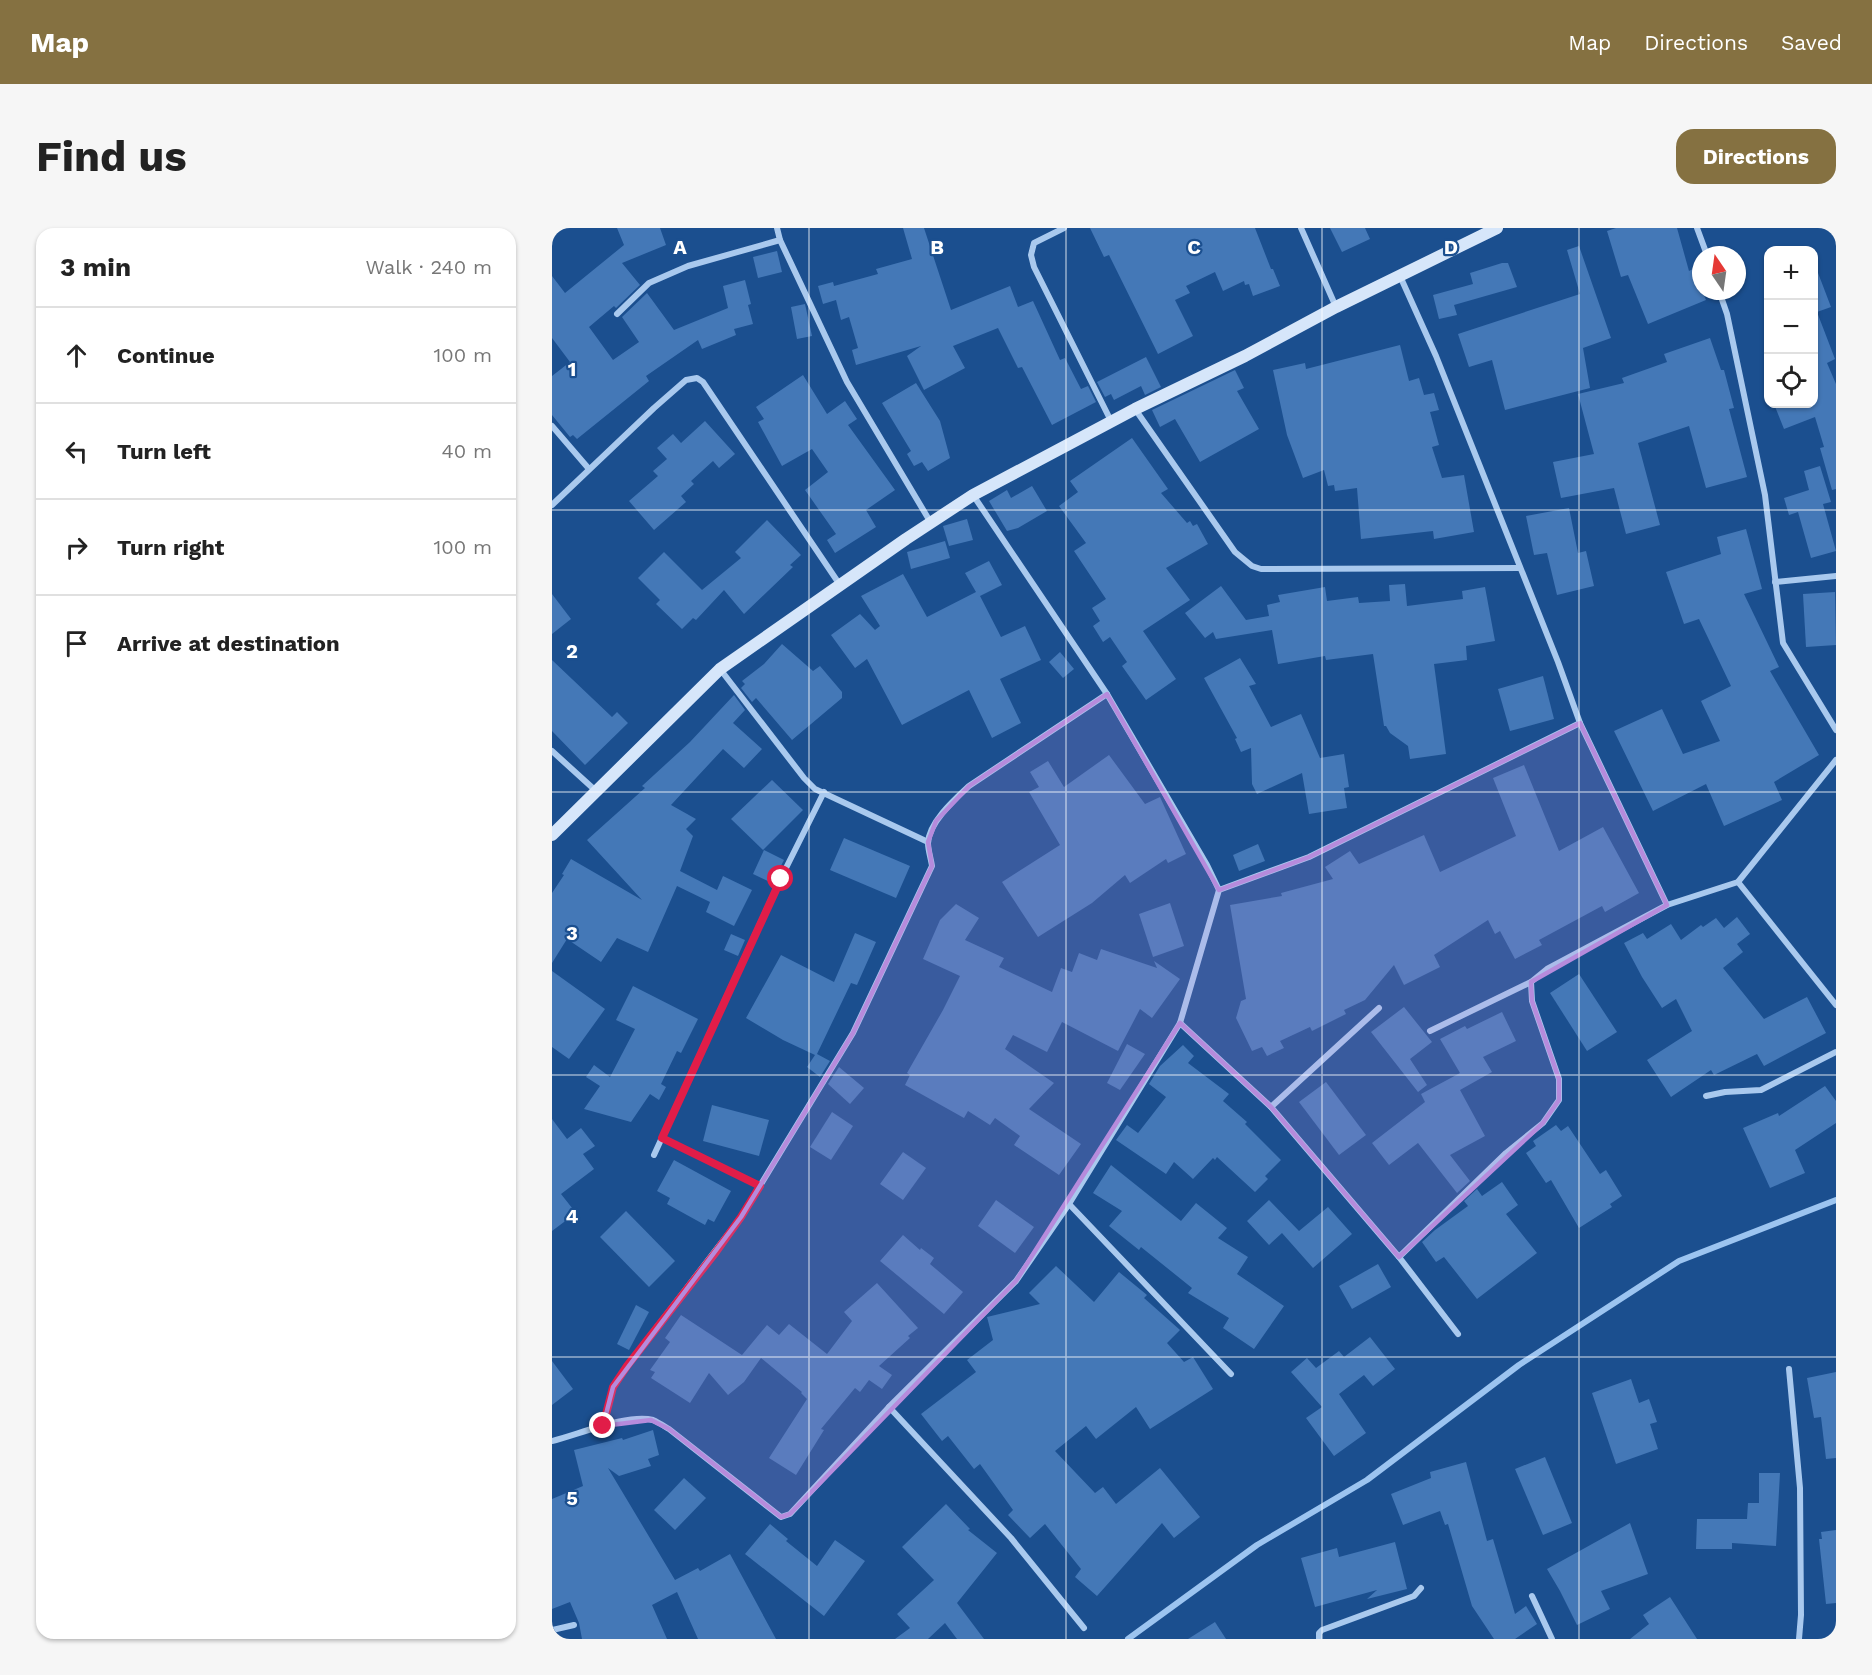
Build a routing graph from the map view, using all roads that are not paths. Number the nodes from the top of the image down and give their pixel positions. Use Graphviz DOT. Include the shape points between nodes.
graph roads {
  1 [pos="777,228"];
  2 [pos="1064,228"];
  3 [pos="1301,228"];
  4 [pos="1497,228"];
  5 [pos="1697,228"];
  6 [pos="780,240"];
  7 [pos="1704,246"];
  8 [pos="1400,276"];
  9 [pos="1722,300"];
  10 [pos="1336,307"];
  11 [pos="617,314"];
  12 [pos="1135,409"];
  13 [pos="1111,421"];
  14 [pos="552,426"];
  15 [pos="590,469"];
  16 [pos="973,495"];
  17 [pos="552,505"];
  18 [pos="931,523"];
  19 [pos="1520,568"];
  20 [pos="1836,576"];
  21 [pos="1775,582"];
  22 [pos="840,585"];
  23 [pos="720,669"];
  24 [pos="1107,694"];
  25 [pos="1580,723"];
  26 [pos="1836,730"];
  27 [pos="552,751"];
  28 [pos="1836,760"];
  29 [pos="597,791"];
  30 [pos="824,792"];
  31 [pos="552,835"];
  32 [pos="928,842"];
  33 [pos="1738,882"];
  34 [pos="1219,890"];
  35 [pos="1667,905"];
  36 [pos="1531,982"];
  37 [pos="1836,1005"];
  38 [pos="1379,1008"];
  39 [pos="1180,1023"];
  40 [pos="1430,1030"];
  41 [pos="1836,1052"];
  42 [pos="1706,1096"];
  43 [pos="1271,1107"];
  44 [pos="662,1138"];
  45 [pos="654,1155"];
  46 [pos="760,1186"];
  47 [pos="1069,1204"];
  48 [pos="1399,1257"];
  49 [pos="1458,1334"];
  50 [pos="1789,1369"];
  51 [pos="1231,1374"];
  52 [pos="889,1407"];
  53 [pos="603,1426"];
  54 [pos="552,1441"];
  55 [pos="1422,1588"];
  56 [pos="1532,1596"];
  57 [pos="574,1625"];
  58 [pos="1084,1628"];
  59 [pos="552,1630"];
  60 [pos="1319,1639"];
  61 [pos="1552,1639"];
  62 [pos="1799,1639"];
  1 -- 6 [label="street"];
  2 -- 13 [label="street" via="1034,243 1030,255"];
  3 -- 10 [label="street"];
  4 -- 8 [label="street"];
  5 -- 7 [label="street"];
  6 -- 11 [label="street" via="688,266 649,283"];
  6 -- 18 [label="street" via="847,382"];
  8 -- 10 [label="street"];
  8 -- 19 [label="street"];
  9 -- 21 [label="street" via="1765,495"];
  10 -- 12 [label="street"];
  12 -- 13 [label="street"];
  12 -- 19 [label="street" via="1235,552 1252,566"];
  13 -- 16 [label="street"];
  14 -- 15 [label="street"];
  15 -- 17 [label="street"];
  15 -- 22 [label="street" via="686,380 697,378 704,382"];
  16 -- 18 [label="street"];
  16 -- 24 [label="street"];
  18 -- 22 [label="street"];
  19 -- 25 [label="street"];
  20 -- 21 [label="street"];
  21 -- 26 [label="street" via="1783,643"];
  22 -- 23 [label="street"];
  23 -- 29 [label="street"];
  23 -- 30 [label="street" via="804,778"];
  24 -- 32 [label="street" via="969,786 936,821"];
  24 -- 34 [label="street"];
  25 -- 34 [label="street" via="1309,857"];
  25 -- 35 [label="street"];
  27 -- 29 [label="street"];
  28 -- 33 [label="street"];
  29 -- 31 [label="street"];
  30 -- 32 [label="street"];
  30 -- 44 [label="street"];
  32 -- 46 [label="street" via="932,866 853,1033"];
  33 -- 35 [label="street"];
  33 -- 37 [label="street"];
  34 -- 39 [label="street"];
  35 -- 36 [label="street" via="1547,969"];
  36 -- 40 [label="street"];
  36 -- 48 [label="street" via="1532,1000 1559,1079 1559,1100 1543,1123 1506,1153"];
  38 -- 43 [label="street"];
  39 -- 43 [label="street"];
  39 -- 47 [label="street"];
  41 -- 42 [label="street" via="1761,1090"];
  43 -- 48 [label="street"];
  44 -- 45 [label="street"];
  44 -- 46 [label="street"];
  46 -- 53 [label="street" via="716,1252 613,1387"];
  47 -- 51 [label="street"];
  47 -- 52 [label="street" via="1016,1281"];
  48 -- 49 [label="street"];
  50 -- 62 [label="street" via="1800,1488"];
  52 -- 53 [label="street" via="790,1514 781,1517 669,1429 651,1420"];
  52 -- 58 [label="street" via="1011,1538"];
  53 -- 54 [label="street"];
  55 -- 60 [label="street" via="1414,1596 1322,1630"];
  56 -- 61 [label="street"];
  57 -- 59 [label="street"];
}
